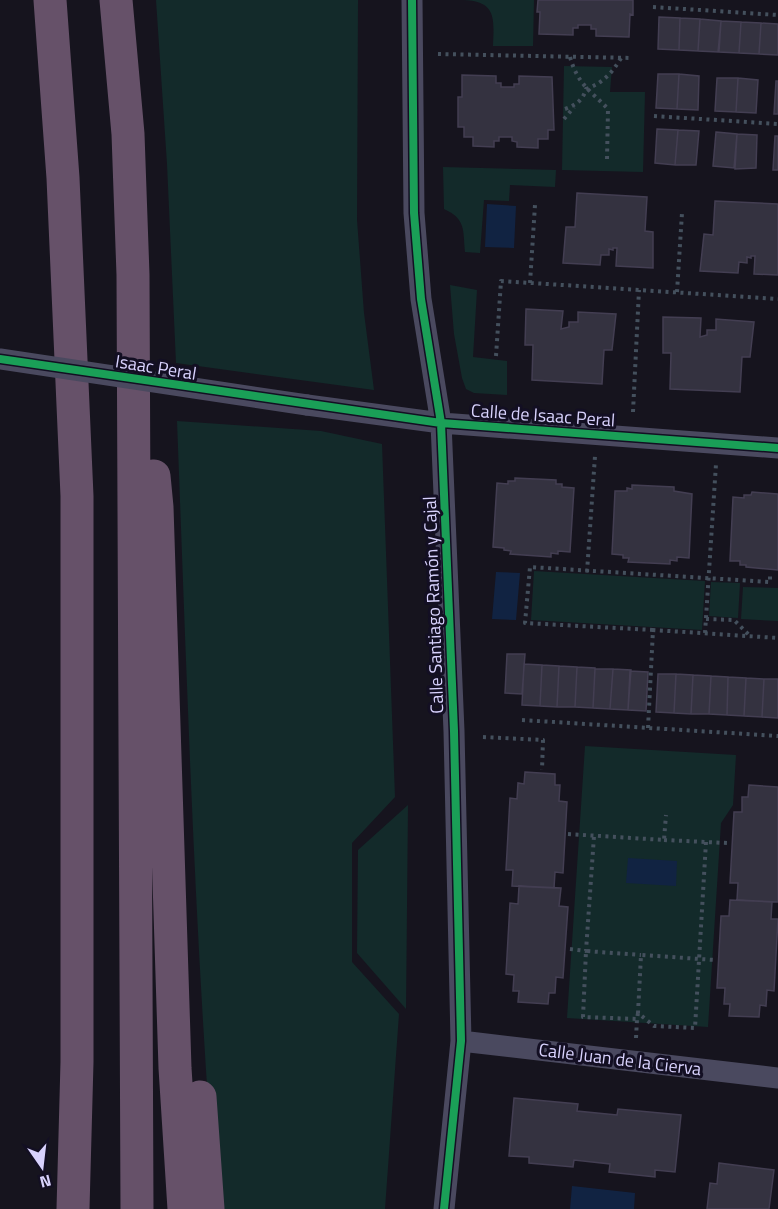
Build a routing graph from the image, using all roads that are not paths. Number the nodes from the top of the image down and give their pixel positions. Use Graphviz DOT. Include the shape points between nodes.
graph roads {
  1 [pos="50,0"];
  2 [pos="116,0"];
  3 [pos="412,0"];
  4 [pos="133,274"];
  5 [pos="0,359"];
  6 [pos="307,405"];
  7 [pos="441,423"];
  8 [pos="778,448"];
  9 [pos="157,507"];
  10 [pos="461,1041"];
  11 [pos="778,1078"];
  12 [pos="74,1209"];
  13 [pos="137,1209"];
  14 [pos="184,1209"];
  15 [pos="208,1209"];
  16 [pos="444,1209"];
  1 -- 12 [label="highway" via="63,178 77,496"];
  2 -- 4 [label="highway" via="128,134"];
  3 -- 7 [label="street, Calle Santiago Ramón y Cajal" via="414,213 421,299"];
  4 -- 9 [label="highway"];
  4 -- 13 [label="highway"];
  5 -- 6 [label="street, Isaac Peral, bridge"];
  6 -- 7 [label="street, Calle de Isaac Peral"];
  7 -- 8 [label="street, Calle de Isaac Peral"];
  7 -- 10 [label="street, Calle Santiago Ramón y Cajal" via="454,731"];
  9 -- 14 [label="highway" via="175,1068"];
  9 -- 15 [label="highway" via="177,619 183,849"];
  10 -- 11 [label="street, Calle Juan de la Cierva"];
  10 -- 16 [label="street, Calle Santiago Ramón y Cajal"];
}
